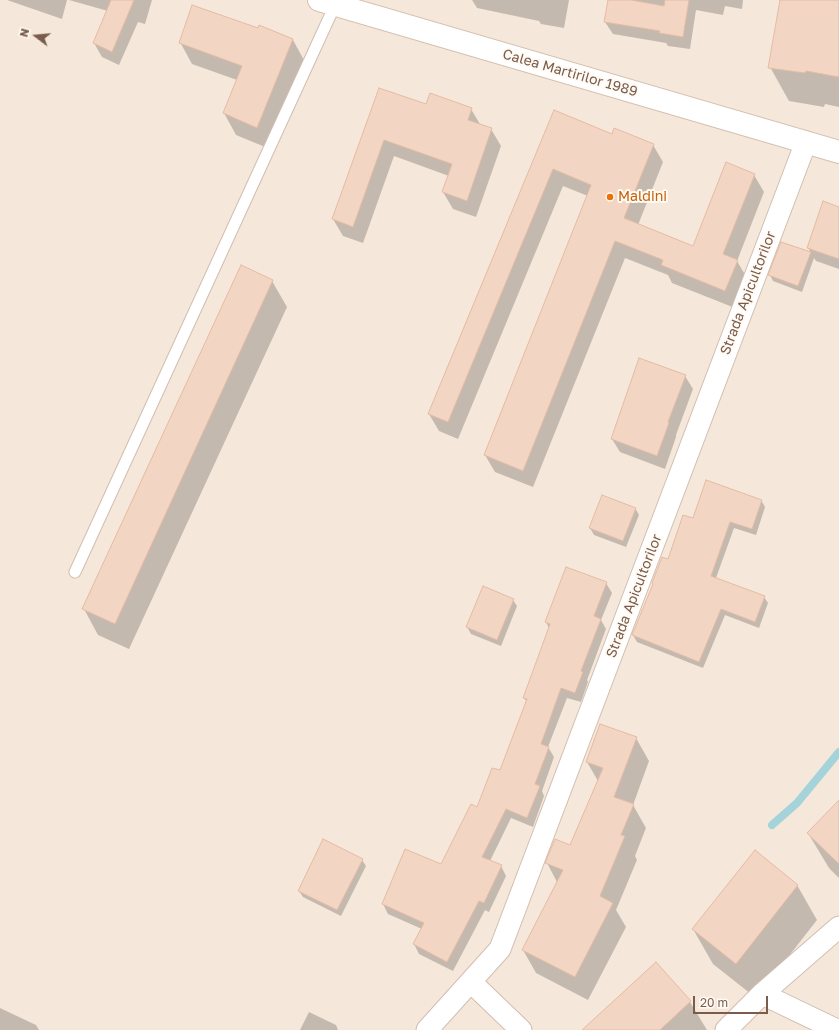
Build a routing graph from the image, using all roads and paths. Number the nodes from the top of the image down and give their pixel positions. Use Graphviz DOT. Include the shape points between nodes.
graph roads {
  1 [pos="327,3"];
  2 [pos="826,146"];
  3 [pos="75,572"];
  4 [pos="839,927"];
  5 [pos="471,982"];
  6 [pos="762,994"];
  7 [pos="427,1030"];
  8 [pos="521,1030"];
  9 [pos="726,1030"];
  10 [pos="837,1030"];
  1 -- 2 [label="main road, Calea Martirilor 1989"];
  1 -- 3 [label="lane"];
  2 -- 5 [label="street, Strada Apicultorilor" via="500,949"];
  4 -- 6 [label="street"];
  5 -- 7 [label="street, Strada Apicultorilor"];
  5 -- 8 [label="street"];
  6 -- 9 [label="street"];
  6 -- 10 [label="street"];
}
